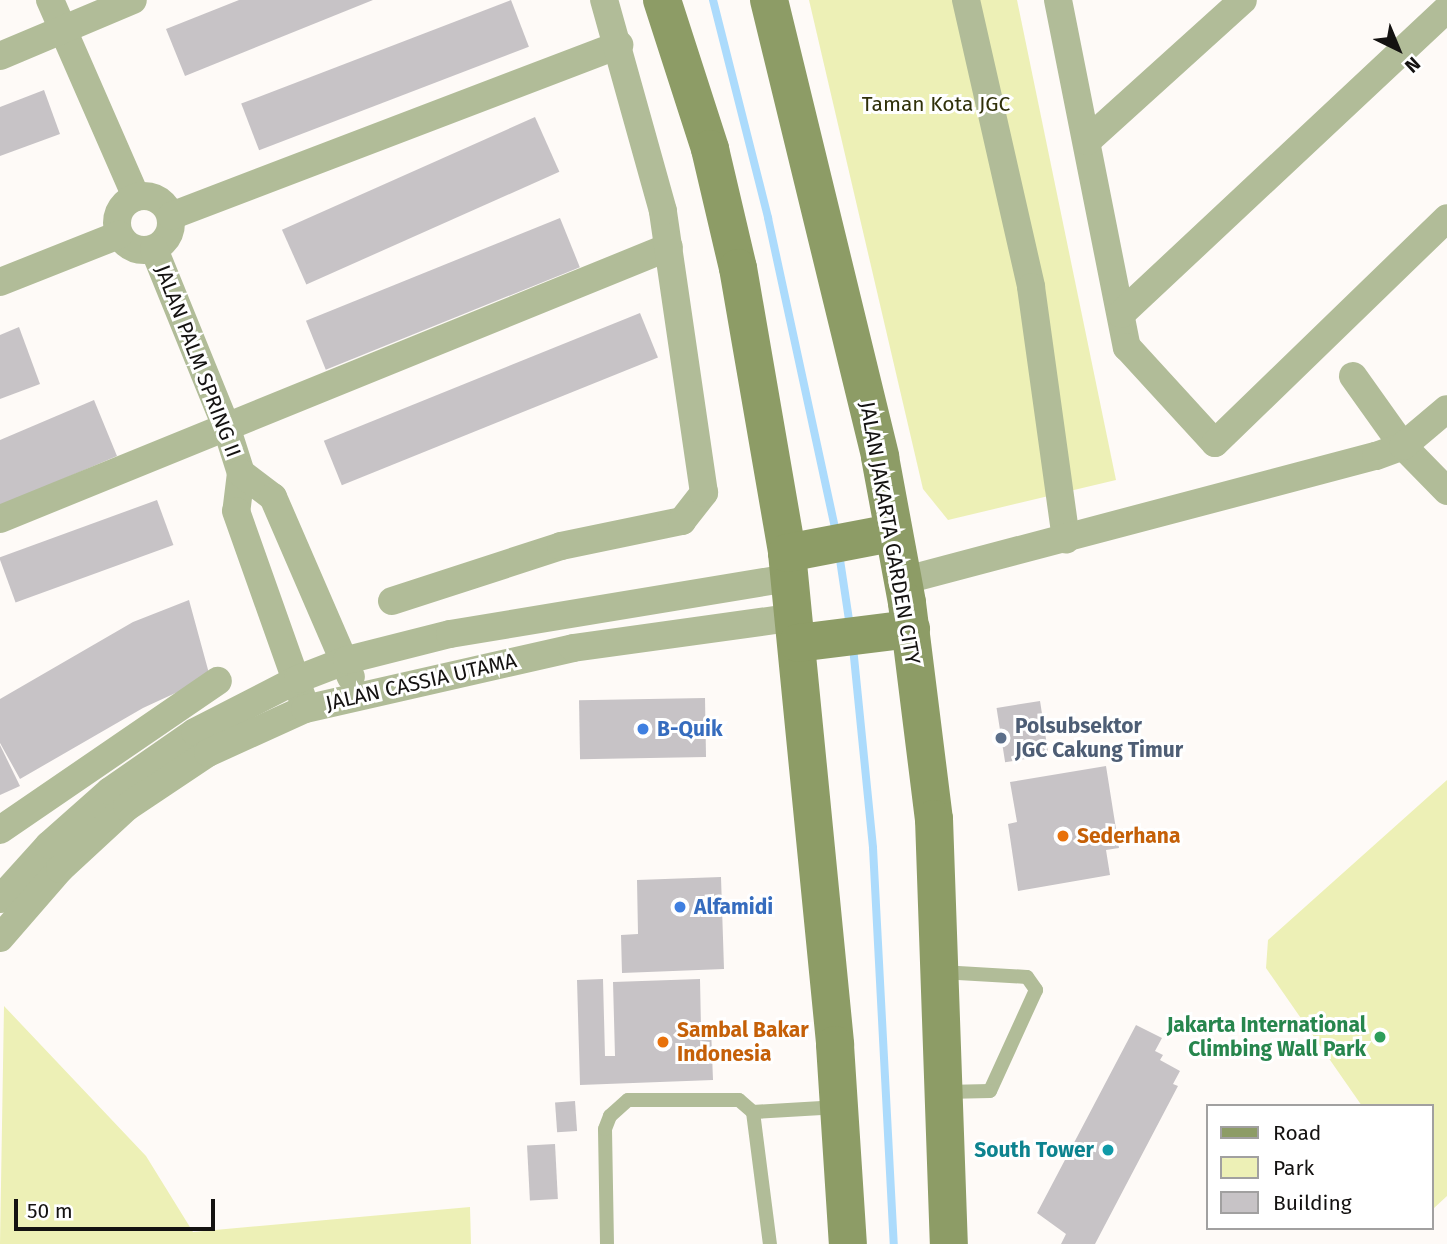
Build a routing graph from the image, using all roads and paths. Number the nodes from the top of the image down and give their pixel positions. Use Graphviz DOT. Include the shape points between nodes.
graph roads {
  1 [pos="50,0"];
  2 [pos="133,0"];
  3 [pos="604,0"];
  4 [pos="662,0"];
  5 [pos="769,0"];
  6 [pos="966,0"];
  7 [pos="1058,0"];
  8 [pos="1243,0"];
  9 [pos="1447,9"];
  10 [pos="61,30"];
  11 [pos="619,45"];
  12 [pos="0,56"];
  13 [pos="1087,141"];
  14 [pos="136,197"];
  15 [pos="171,216"];
  16 [pos="1447,218"];
  17 [pos="119,235"];
  18 [pos="669,247"];
  19 [pos="154,249"];
  20 [pos="0,282"];
  21 [pos="1121,314"];
  22 [pos="1353,376"];
  23 [pos="1447,409"];
  24 [pos="226,425"];
  25 [pos="1403,446"];
  26 [pos="241,474"];
  27 [pos="1447,491"];
  28 [pos="0,519"];
  29 [pos="877,535"];
  30 [pos="1066,540"];
  31 [pos="799,559"];
  32 [pos="902,581"];
  33 [pos="392,601"];
  34 [pos="911,628"];
  35 [pos="808,634"];
  36 [pos="347,660"];
  37 [pos="298,679"];
  38 [pos="218,681"];
  39 [pos="355,694"];
  40 [pos="305,709"];
  41 [pos="0,830"];
  42 [pos="0,899"];
  43 [pos="0,938"];
  44 [pos="940,972"];
  45 [pos="944,1092"];
  46 [pos="840,1107"];
  47 [pos="753,1112"];
  48 [pos="607,1244"];
  49 [pos="770,1244"];
  50 [pos="848,1244"];
  51 [pos="949,1244"];
  1 -- 10 [label="street"];
  2 -- 10 [label="street"];
  3 -- 11 [label="street"];
  4 -- 31 [label="street" via="710,149"];
  5 -- 29 [label="street, JALAN JAKARTA GARDEN CITY" via="880,457"];
  6 -- 30 [label="street" via="1031,286"];
  7 -- 13 [label="street"];
  8 -- 13 [label="street"];
  9 -- 21 [label="street"];
  10 -- 12 [label="street"];
  10 -- 14 [label="street"];
  11 -- 15 [label="street"];
  11 -- 18 [label="street"];
  13 -- 21 [label="street"];
  14 -- 15 [label="street" via="157,199"];
  14 -- 17 [label="street" via="121,208"];
  15 -- 19 [label="street" via="168,236"];
  16 -- 21 [label="street" via="1215,443 1127,347"];
  17 -- 19 [label="street" via="134,249"];
  17 -- 20 [label="street"];
  18 -- 24 [label="street"];
  18 -- 33 [label="street" via="704,493 696,510 682,521 561,546"];
  19 -- 24 [label="street, JALAN PALM SPRING II"];
  22 -- 25 [label="street"];
  23 -- 25 [label="street"];
  24 -- 26 [label="street, JALAN PALM SPRING II"];
  24 -- 28 [label="street"];
  25 -- 27 [label="street"];
  25 -- 30 [label="street"];
  26 -- 36 [label="street, JALAN PALM SPRING II" via="273,497"];
  26 -- 37 [label="street, JALAN PALM SPRING II" via="236,511 261,593"];
  29 -- 31 [label="street"];
  29 -- 32 [label="street, JALAN JAKARTA GARDEN CITY"];
  30 -- 32 [label="street"];
  31 -- 35 [label="street"];
  31 -- 36 [label="street, JALAN CASSIA UTAMA"];
  32 -- 34 [label="street, JALAN JAKARTA GARDEN CITY"];
  34 -- 35 [label="street"];
  34 -- 44 [label="street, JALAN JAKARTA GARDEN CITY" via="934,819"];
  35 -- 39 [label="street, JALAN CASSIA UTAMA" via="573,648"];
  35 -- 46 [label="street"];
  36 -- 37 [label="street, JALAN CASSIA UTAMA"];
  36 -- 39 [label="street, JALAN PALM SPRING II"];
  37 -- 40 [label="street, JALAN PALM SPRING II"];
  37 -- 42 [label="street, JALAN CASSIA UTAMA" via="195,732 110,791 49,845"];
  38 -- 41 [label="street"];
  39 -- 40 [label="street, JALAN CASSIA UTAMA"];
  40 -- 43 [label="street, JALAN CASSIA UTAMA" via="208,752 127,807 60,869"];
  44 -- 45 [label="street, JALAN JAKARTA GARDEN CITY"];
  44 -- 45 [label="lane" via="1027,977 1036,990 990,1091"];
  45 -- 51 [label="street, JALAN JAKARTA GARDEN CITY"];
  46 -- 47 [label="lane"];
  46 -- 50 [label="street"];
  47 -- 48 [label="lane" via="739,1100 628,1100 617,1108 605,1129"];
  47 -- 49 [label="lane"];
}
